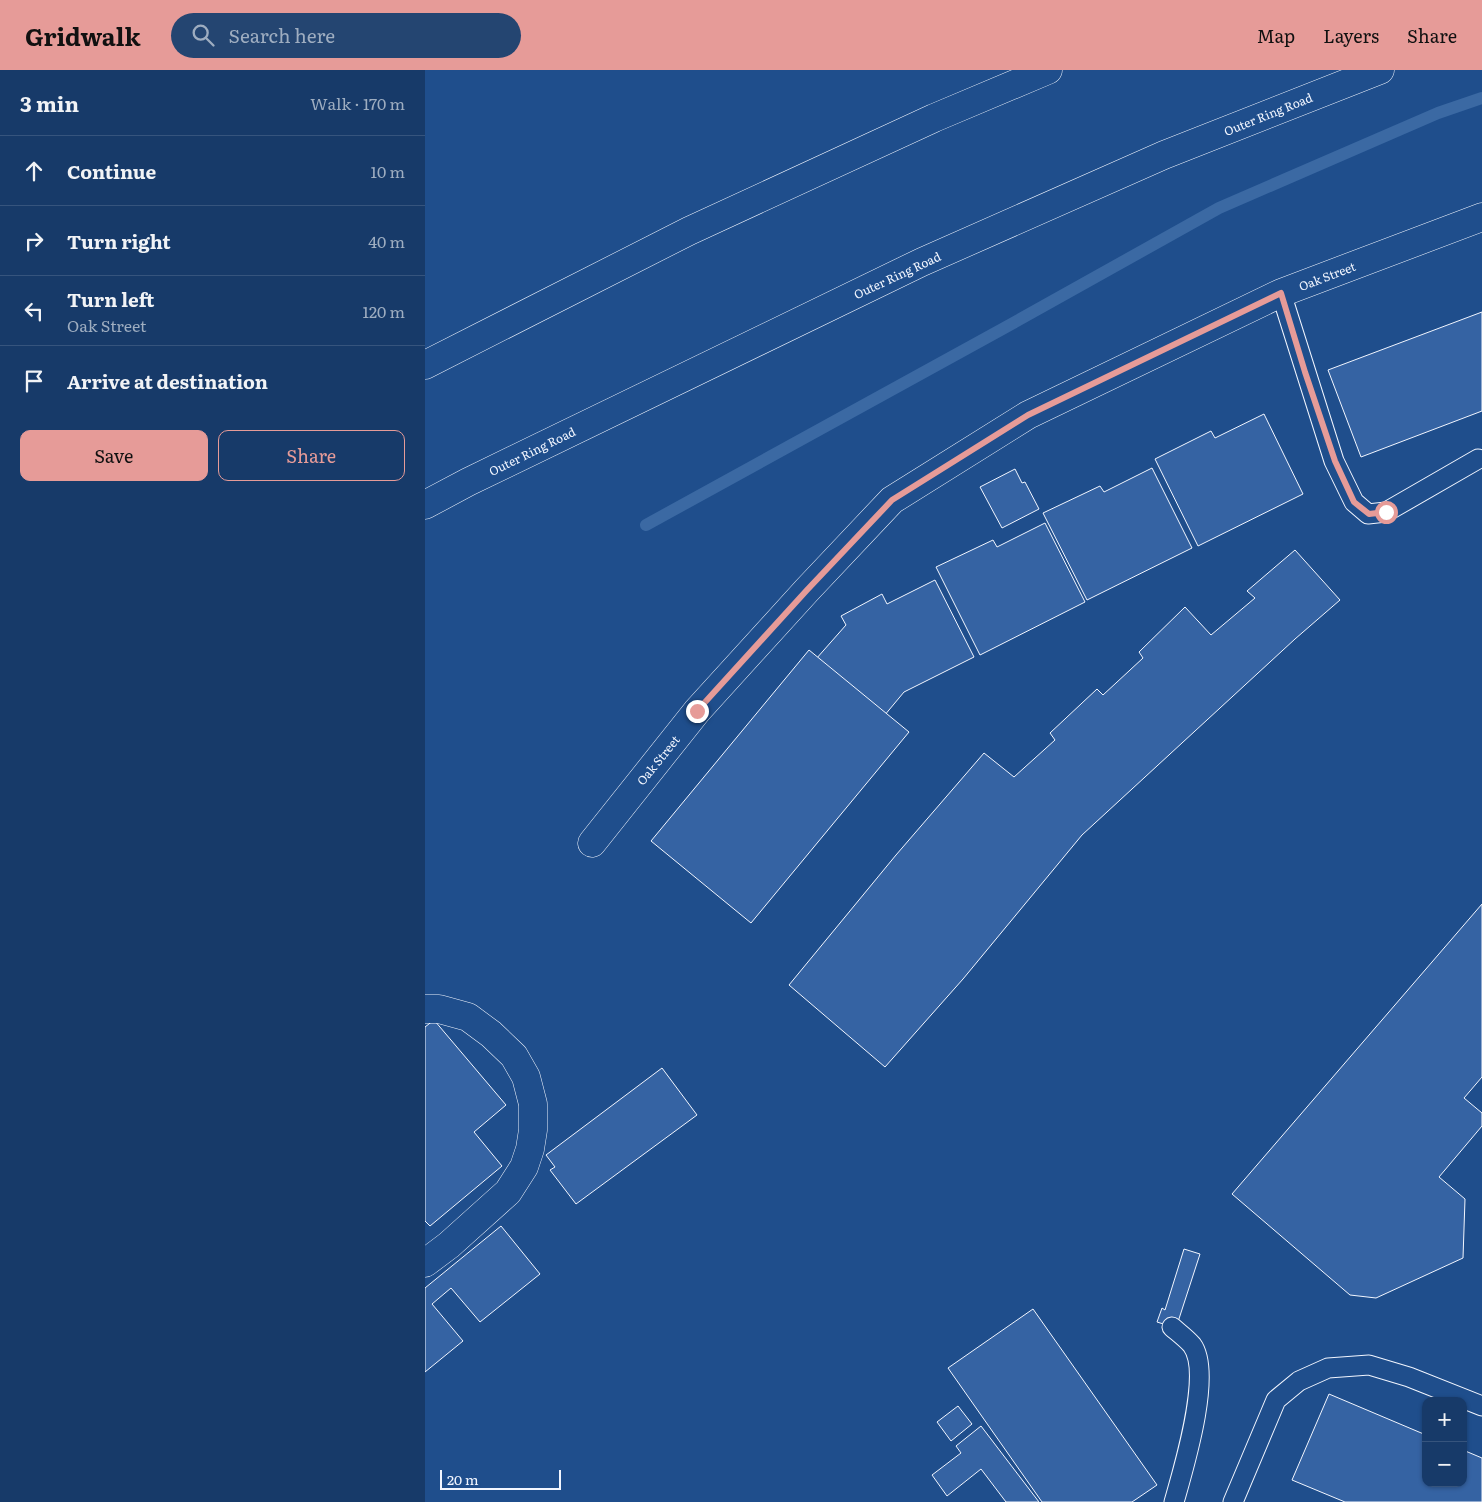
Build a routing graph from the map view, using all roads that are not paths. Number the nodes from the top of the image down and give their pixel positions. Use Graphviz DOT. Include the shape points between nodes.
graph roads {
  1 [pos="1048,70"];
  2 [pos="1380,70"];
  3 [pos="1482,217"];
  4 [pos="1281,293"];
  5 [pos="425,365"];
  6 [pos="1478,459"];
  7 [pos="425,505"];
  8 [pos="592,843"];
  9 [pos="425,1009"];
  10 [pos="425,1263"];
  11 [pos="1172,1327"];
  12 [pos="1482,1406"];
  13 [pos="1174,1502"];
  14 [pos="1233,1502"];
  1 -- 5 [label="main road" via="934,118 689,231"];
  2 -- 7 [label="main road, Outer Ring Road" via="1164,155 922,262"];
  3 -- 4 [label="main road, Oak Street"];
  4 -- 6 [label="lane" via="1335,461 1354,502 1369,514 1386,512"];
  4 -- 8 [label="main road, Oak Street" via="1028,415 892,500 697,711"];
  9 -- 10 [label="main road" via="439,1009 468,1017 513,1056 526,1078 533,1104 533,1130 531,1149 524,1167 508,1192"];
  11 -- 13 [label="lane" via="1193,1346 1198,1359 1199,1380 1197,1408"];
  12 -- 14 [label="lane" via="1369,1365 1328,1368 1299,1382 1276,1400"];
}
